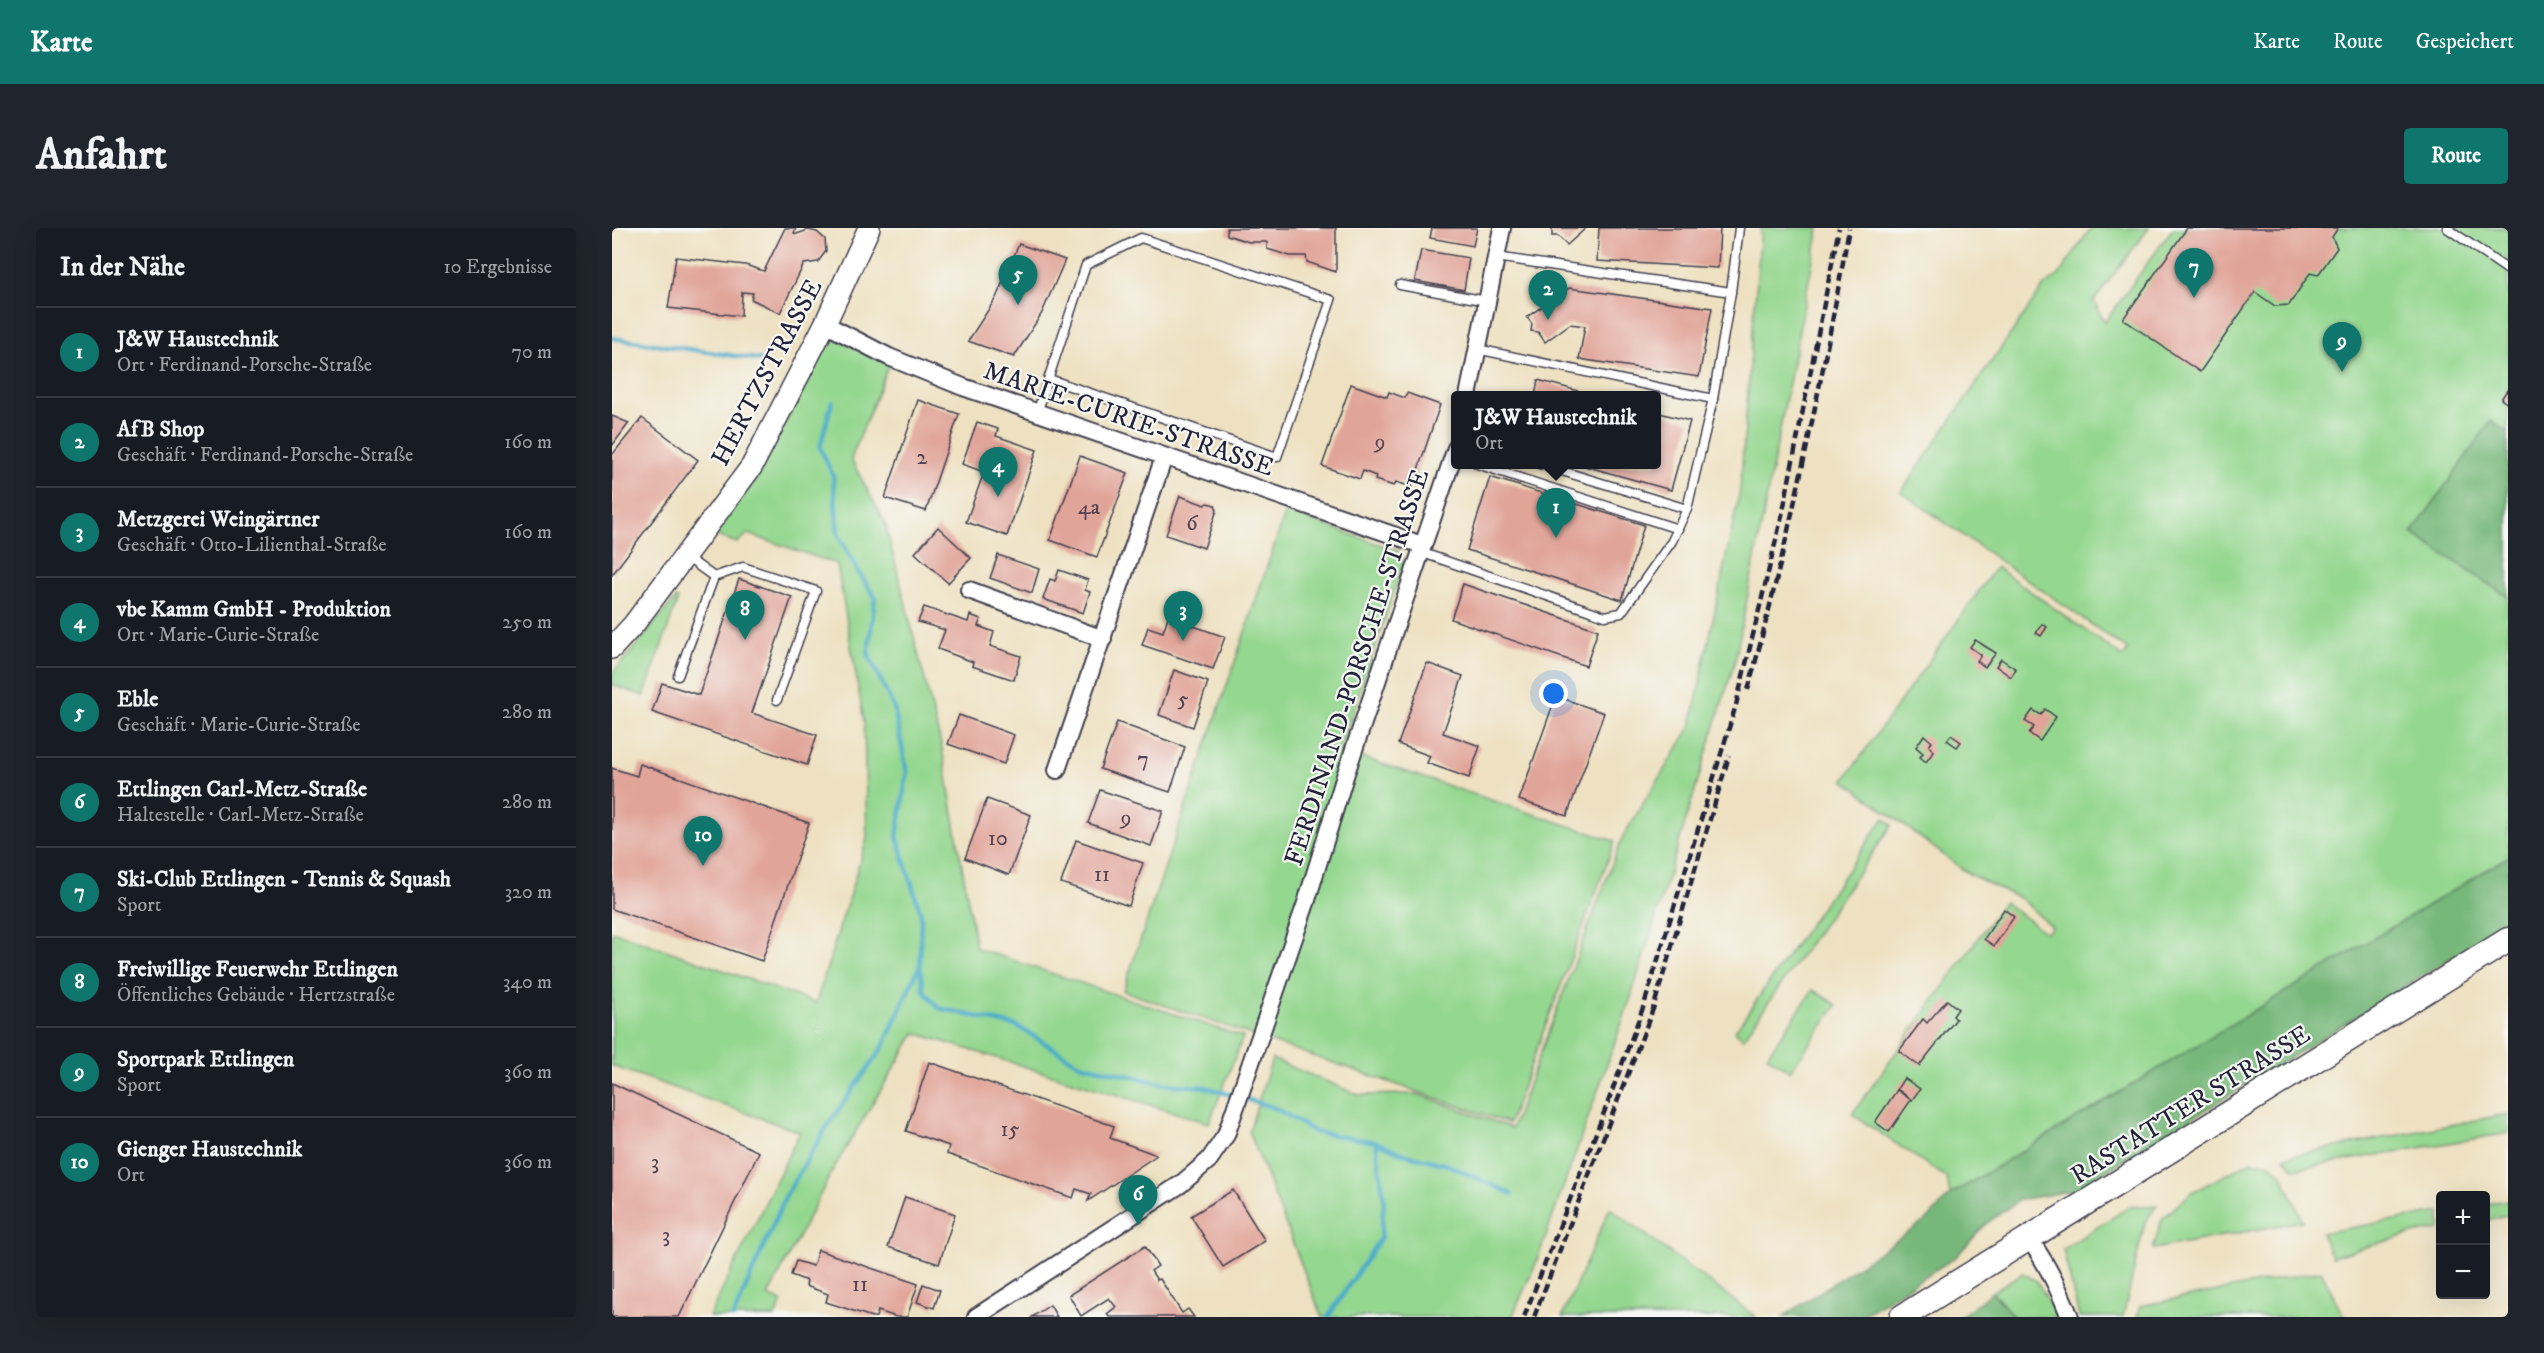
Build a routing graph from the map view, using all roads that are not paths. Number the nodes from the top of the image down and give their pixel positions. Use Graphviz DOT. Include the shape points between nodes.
graph roads {
  1 [pos="869,228"];
  2 [pos="1502,228"];
  3 [pos="1739,228"];
  4 [pos="2447,228"];
  5 [pos="1496,256"];
  6 [pos="2508,270"];
  7 [pos="1400,285"];
  8 [pos="1731,292"];
  9 [pos="1487,302"];
  10 [pos="825,324"];
  11 [pos="1477,349"];
  12 [pos="1049,379"];
  13 [pos="1469,391"];
  14 [pos="1713,399"];
  15 [pos="1037,413"];
  16 [pos="1164,457"];
  17 [pos="1451,465"];
  18 [pos="1490,469"];
  19 [pos="1552,469"];
  20 [pos="1687,509"];
  21 [pos="1678,529"];
  22 [pos="1421,549"];
  23 [pos="685,555"];
  24 [pos="714,577"];
  25 [pos="969,590"];
  26 [pos="1103,639"];
  27 [pos="612,648"];
  28 [pos="678,676"];
  29 [pos="777,700"];
  30 [pos="1057,770"];
  31 [pos="2508,940"];
  32 [pos="2030,1239"];
  33 [pos="976,1317"];
  34 [pos="1902,1317"];
  35 [pos="2070,1317"];
  1 -- 10 [label="street, HERTZSTRASSE"];
  2 -- 5 [label="street"];
  3 -- 8 [label="lane"];
  4 -- 6 [label="lane"];
  5 -- 8 [label="lane"];
  5 -- 9 [label="street"];
  7 -- 9 [label="lane"];
  8 -- 14 [label="lane"];
  9 -- 11 [label="street"];
  10 -- 15 [label="street, MARIE-CURIE-STRASSE" via="888,357"];
  10 -- 23 [label="street, HERTZSTRASSE" via="752,466"];
  11 -- 13 [label="street"];
  11 -- 14 [label="lane"];
  12 -- 12 [label="lane" via="1086,265 1141,238 1331,300 1277,457"];
  12 -- 15 [label="lane"];
  14 -- 20 [label="lane"];
  15 -- 16 [label="street, MARIE-CURIE-STRASSE"];
  16 -- 22 [label="street, MARIE-CURIE-STRASSE"];
  16 -- 26 [label="street"];
  17 -- 22 [label="street, FERDINAND-PORSCHE-STRASSE"];
  18 -- 21 [label="lane"];
  19 -- 20 [label="lane"];
  20 -- 21 [label="lane"];
  21 -- 22 [label="lane" via="1621,614 1614,616"];
  22 -- 33 [label="street, FERDINAND-PORSCHE-STRASSE" via="1306,903 1218,1148 1198,1171"];
  23 -- 24 [label="lane"];
  23 -- 27 [label="street, HERTZSTRASSE"];
  24 -- 28 [label="lane"];
  24 -- 29 [label="lane" via="743,567 816,591"];
  25 -- 26 [label="street"];
  26 -- 30 [label="street"];
  31 -- 32 [label="main road, RASTATTER STRASSE"];
  32 -- 34 [label="main road, RASTATTER STRASSE"];
  32 -- 35 [label="street" via="2053,1277"];
}
